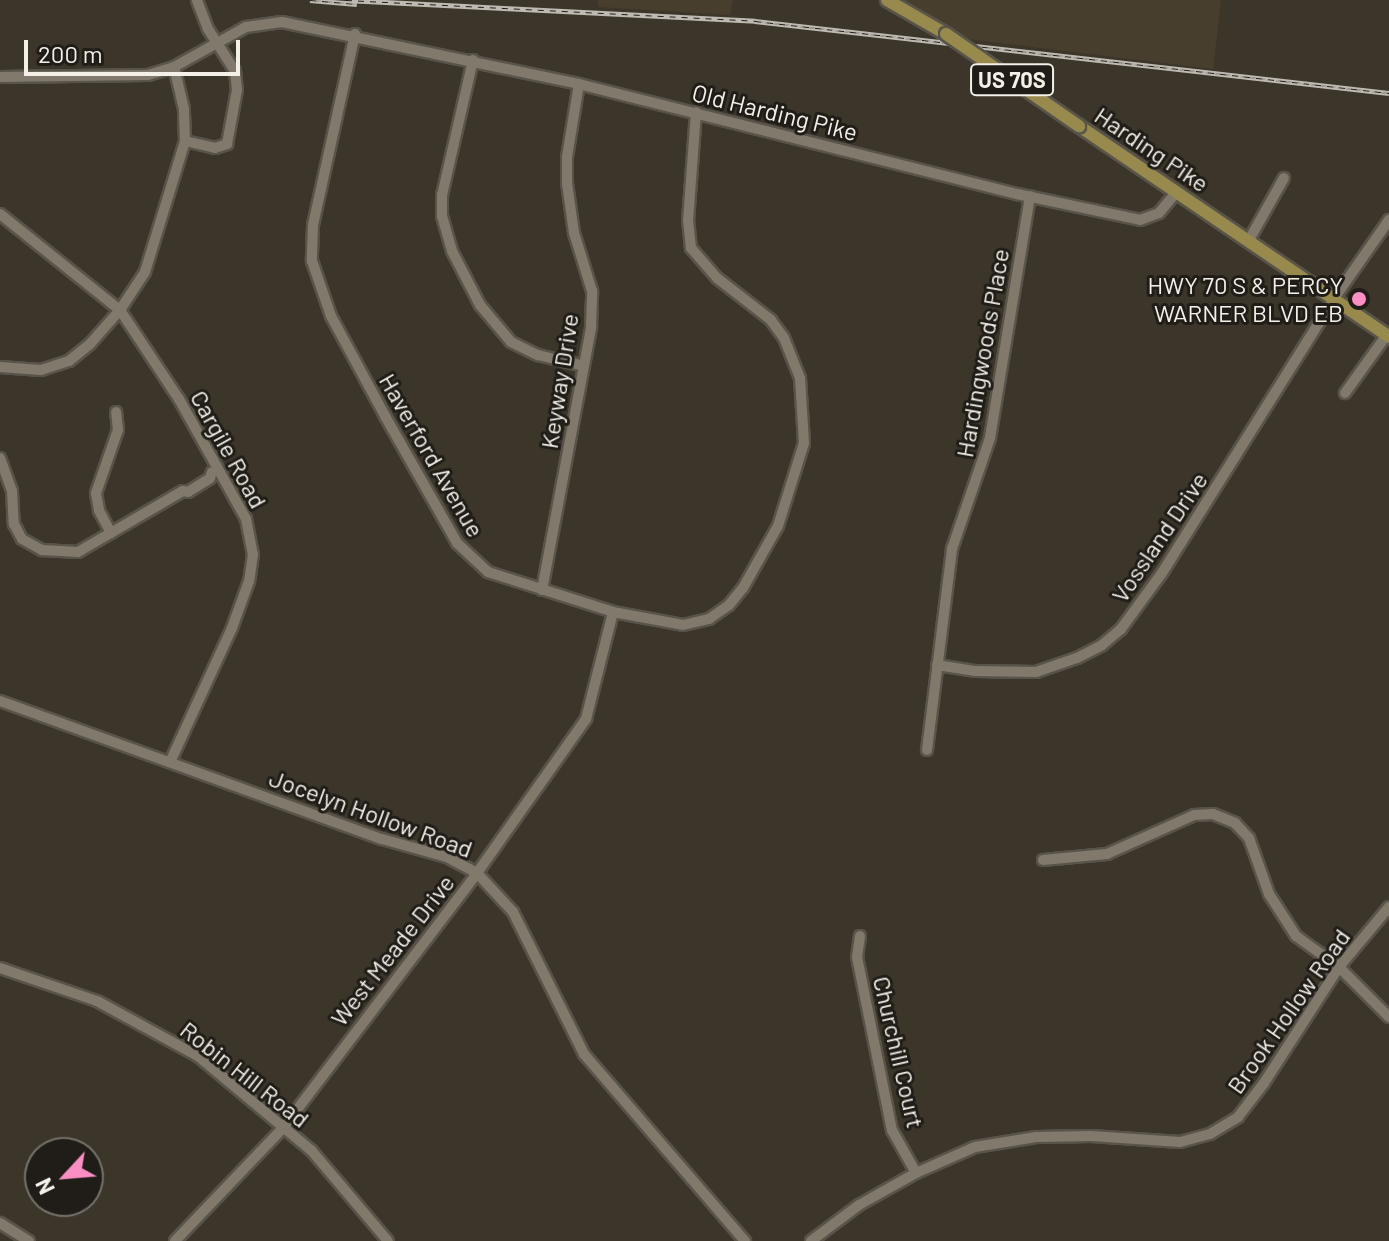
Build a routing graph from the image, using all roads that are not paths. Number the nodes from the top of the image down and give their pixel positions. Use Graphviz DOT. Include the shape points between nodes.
graph roads {
  1 [pos="197,0"];
  2 [pos="887,0"];
  3 [pos="355,34"];
  4 [pos="217,41"];
  5 [pos="473,60"];
  6 [pos="174,67"];
  7 [pos="0,77"];
  8 [pos="579,84"];
  9 [pos="696,112"];
  10 [pos="185,141"];
  11 [pos="1284,178"];
  12 [pos="1176,193"];
  13 [pos="1030,196"];
  14 [pos="0,214"];
  15 [pos="1389,220"];
  16 [pos="1249,240"];
  17 [pos="1333,300"];
  18 [pos="120,310"];
  19 [pos="1388,336"];
  20 [pos="584,366"];
  21 [pos="0,367"];
  22 [pos="1345,393"];
  23 [pos="116,412"];
  24 [pos="0,458"];
  25 [pos="216,470"];
  26 [pos="111,533"];
  27 [pos="542,590"];
  28 [pos="613,612"];
  29 [pos="937,665"];
  30 [pos="0,701"];
  31 [pos="927,750"];
  32 [pos="171,760"];
  33 [pos="1043,860"];
  34 [pos="477,873"];
  35 [pos="1389,907"];
  36 [pos="860,936"];
  37 [pos="1339,967"];
  38 [pos="0,968"];
  39 [pos="1389,1017"];
  40 [pos="283,1128"];
  41 [pos="916,1173"];
  42 [pos="0,1223"];
  43 [pos="29,1241"];
  44 [pos="175,1241"];
  45 [pos="388,1241"];
  46 [pos="745,1241"];
  47 [pos="811,1241"];
  1 -- 4 [label="street"];
  2 -- 12 [label="main road, Harding Pike / US 70S, bridge" via="946,34"];
  3 -- 4 [label="street, Old Harding Pike" via="268,22"];
  3 -- 5 [label="street, Old Harding Pike"];
  3 -- 27 [label="street, Haverford Avenue" via="313,225 317,285 457,543 488,572"];
  4 -- 6 [label="street, Old Harding Pike"];
  4 -- 10 [label="street" via="238,81 230,138 215,148"];
  5 -- 8 [label="street, Old Harding Pike"];
  5 -- 20 [label="street" via="442,195 452,251 501,333 525,350"];
  6 -- 7 [label="street, Old Harding Pike" via="123,78"];
  6 -- 10 [label="street"];
  8 -- 9 [label="street, Old Harding Pike"];
  8 -- 20 [label="street, Keyway Drive" via="567,183 574,233 592,291"];
  9 -- 13 [label="street, Old Harding Pike"];
  9 -- 28 [label="street, Haverford Avenue" via="691,248 784,338 800,378 804,443 778,526 729,605 709,619 683,625"];
  10 -- 18 [label="street" via="145,272"];
  11 -- 16 [label="street"];
  12 -- 13 [label="street, Old Harding Pike" via="1159,213 1140,220"];
  12 -- 16 [label="main road, Harding Pike / US 70S"];
  13 -- 29 [label="street, Hardingwoods Place" via="990,438 952,549"];
  14 -- 18 [label="street, Cargile Road"];
  15 -- 17 [label="street, Vossland Drive"];
  16 -- 17 [label="main road, Harding Pike / US 70S"];
  17 -- 19 [label="main road, Harding Pike / US 70S"];
  17 -- 29 [label="street, Vossland Drive" via="1121,629 1082,655 1036,672"];
  18 -- 21 [label="street" via="69,361 41,370"];
  18 -- 25 [label="street, Cargile Road"];
  19 -- 22 [label="street"];
  20 -- 27 [label="street, Keyway Drive"];
  23 -- 26 [label="street" via="118,430 96,493"];
  24 -- 26 [label="street" via="22,539 42,550 78,552"];
  25 -- 26 [label="street"];
  25 -- 32 [label="street, Cargile Road" via="239,501 252,538 249,581"];
  27 -- 28 [label="street, Haverford Avenue"];
  28 -- 34 [label="street, West Meade Drive" via="586,719"];
  29 -- 31 [label="street, Hardingwoods Place"];
  30 -- 32 [label="street, Jocelyn Hollow Road"];
  32 -- 34 [label="street, Jocelyn Hollow Road" via="356,830 447,857"];
  33 -- 37 [label="street" via="1107,854 1194,815 1213,814 1235,823 1249,838 1269,894 1296,936"];
  34 -- 40 [label="street, West Meade Drive"];
  34 -- 46 [label="street, Jocelyn Hollow Road" via="513,912 584,1054"];
  35 -- 37 [label="street, Brook Hollow Road"];
  36 -- 41 [label="street, Churchill Court" via="857,957 892,1130"];
  37 -- 39 [label="street"];
  37 -- 41 [label="street, Brook Hollow Road" via="1238,1117 1210,1134 1180,1142 1036,1137 975,1147"];
  38 -- 40 [label="street, Robin Hill Road" via="141,1022 198,1056"];
  40 -- 44 [label="street, West Meade Drive"];
  40 -- 45 [label="street, Robin Hill Road" via="311,1150"];
  41 -- 47 [label="street, Brook Hollow Road" via="859,1205"];
  42 -- 43 [label="street"];
}
